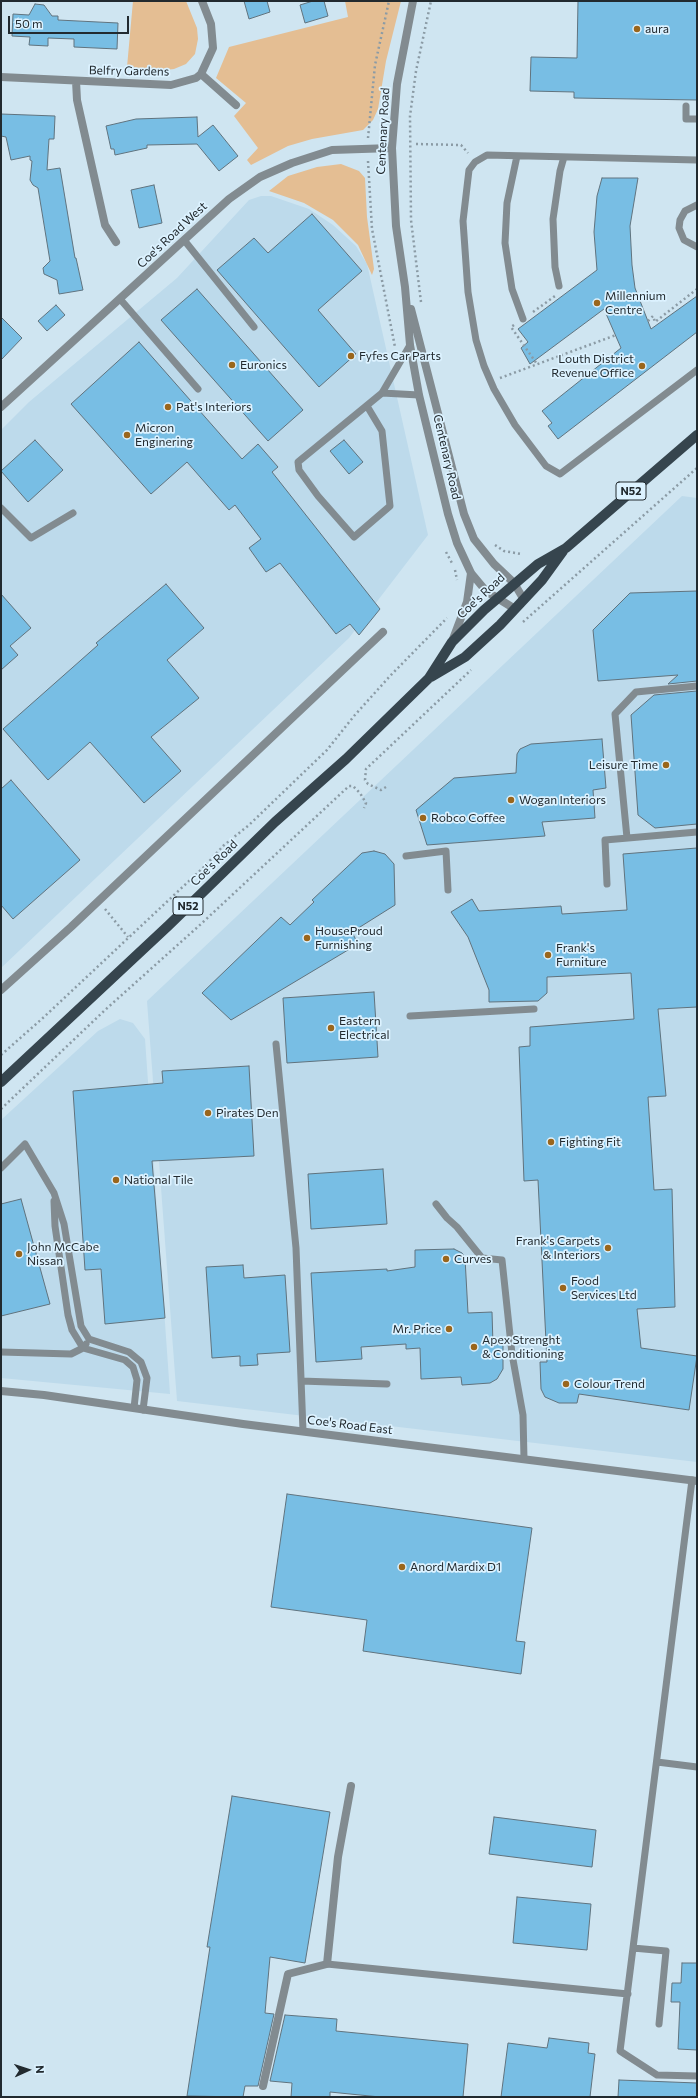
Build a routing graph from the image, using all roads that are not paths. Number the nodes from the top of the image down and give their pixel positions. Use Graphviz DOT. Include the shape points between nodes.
graph roads {
  1 [pos="202,1"];
  2 [pos="413,1"];
  3 [pos="201,74"];
  4 [pos="1,77"];
  5 [pos="76,81"];
  6 [pos="236,105"];
  7 [pos="686,106"];
  8 [pos="697,119"];
  9 [pos="392,148"];
  10 [pos="516,156"];
  11 [pos="564,157"];
  12 [pos="697,160"];
  13 [pos="697,205"];
  14 [pos="184,240"];
  15 [pos="116,242"];
  16 [pos="697,247"];
  17 [pos="559,286"];
  18 [pos="405,287"];
  19 [pos="120,299"];
  20 [pos="523,319"];
  21 [pos="254,327"];
  22 [pos="410,346"];
  23 [pos="697,370"];
  24 [pos="198,389"];
  25 [pos="382,393"];
  26 [pos="419,395"];
  27 [pos="367,406"];
  28 [pos="1,407"];
  29 [pos="697,435"];
  30 [pos="1,508"];
  31 [pos="73,513"];
  32 [pos="566,548"];
  33 [pos="471,573"];
  34 [pos="514,583"];
  35 [pos="498,599"];
  36 [pos="524,600"];
  37 [pos="515,609"];
  38 [pos="383,632"];
  39 [pos="452,642"];
  40 [pos="429,678"];
  41 [pos="697,686"];
  42 [pos="697,832"];
  43 [pos="627,838"];
  44 [pos="406,856"];
  45 [pos="607,884"];
  46 [pos="448,890"];
  47 [pos="1,990"];
  48 [pos="534,1010"];
  49 [pos="410,1016"];
  50 [pos="276,1044"];
  51 [pos="1,1082"];
  52 [pos="1,1168"];
  53 [pos="54,1193"];
  54 [pos="436,1204"];
  55 [pos="89,1340"];
  56 [pos="83,1348"];
  57 [pos="1,1352"];
  58 [pos="301,1381"];
  59 [pos="387,1384"];
  60 [pos="1,1391"];
  61 [pos="134,1408"];
  62 [pos="143,1410"];
  63 [pos="303,1431"];
  64 [pos="524,1459"];
  65 [pos="694,1481"];
  66 [pos="657,1762"];
  67 [pos="697,1767"];
  68 [pos="351,1786"];
  69 [pos="634,1948"];
  70 [pos="327,1964"];
  71 [pos="628,1994"];
  72 [pos="659,2024"];
  73 [pos="697,2076"];
  74 [pos="263,2086"];
  1 -- 3 [label="street" via="211,24 213,48"];
  2 -- 9 [label="street, Centenary Road" via="397,84"];
  3 -- 5 [label="street, Belfry Gardens" via="196,78 171,85"];
  3 -- 6 [label="street"];
  4 -- 5 [label="street, Belfry Gardens"];
  5 -- 15 [label="street" via="105,225"];
  7 -- 8 [label="lane" via="686,119"];
  9 -- 14 [label="street, Coe's Road West" via="332,150 260,177 229,199"];
  9 -- 18 [label="street, Centenary Road" via="396,226"];
  10 -- 11 [label="lane"];
  10 -- 20 [label="lane" via="507,203 505,243 512,289"];
  10 -- 23 [label="lane" via="487,155 475,162 469,170 463,221 464,246 476,340 491,382 527,442 546,466 560,474"];
  11 -- 12 [label="lane"];
  11 -- 17 [label="lane" via="553,219 555,267"];
  13 -- 16 [label="lane" via="684,211 679,228 684,240"];
  14 -- 19 [label="street, Coe's Road West"];
  14 -- 21 [label="lane"];
  18 -- 22 [label="street, Centenary Road"];
  18 -- 34 [label="street, Centenary Road" via="464,514 474,539 494,564"];
  19 -- 24 [label="lane"];
  19 -- 28 [label="street, Coe's Road West"];
  22 -- 25 [label="lane"];
  22 -- 26 [label="street, Centenary Road"];
  25 -- 26 [label="lane"];
  25 -- 27 [label="lane"];
  26 -- 33 [label="street, Centenary Road" via="448,514 457,543"];
  27 -- 27 [label="lane" via="298,462 299,470 318,496 354,537 390,506 382,431"];
  29 -- 32 [label="main road, Coe's Road / N52"];
  30 -- 31 [label="lane" via="31,538"];
  32 -- 34 [label="main road, Coe's Road / N52" via="538,564"];
  32 -- 36 [label="main road, Coe's Road / N52"];
  33 -- 35 [label="street, Centenary Road" via="486,591"];
  33 -- 39 [label="street" via="467,602"];
  34 -- 35 [label="main road, Coe's Road / N52"];
  34 -- 36 [label="street, Centenary Road"];
  35 -- 37 [label="street, Centenary Road"];
  35 -- 39 [label="main road, Coe's Road / N52"];
  36 -- 37 [label="main road, Coe's Road / N52"];
  37 -- 40 [label="main road, Coe's Road / N52" via="465,657"];
  38 -- 47 [label="street" via="99,901"];
  39 -- 40 [label="main road, Coe's Road / N52"];
  40 -- 51 [label="main road, Coe's Road / N52"];
  41 -- 43 [label="lane" via="636,692 614,714"];
  42 -- 43 [label="lane"];
  43 -- 45 [label="lane" via="605,840"];
  44 -- 46 [label="lane" via="446,851"];
  48 -- 49 [label="lane"];
  50 -- 58 [label="lane" via="296,1248"];
  52 -- 53 [label="lane" via="25,1144"];
  53 -- 55 [label="lane" via="64,1224 77,1314"];
  53 -- 56 [label="lane" via="55,1226 68,1315 72,1330"];
  54 -- 64 [label="lane" via="482,1258 502,1260 512,1354 523,1415"];
  55 -- 56 [label="lane"];
  55 -- 62 [label="lane" via="129,1352 141,1362 147,1378"];
  56 -- 57 [label="lane" via="71,1354"];
  56 -- 61 [label="lane" via="124,1360 133,1367 137,1380"];
  58 -- 59 [label="lane"];
  58 -- 63 [label="lane"];
  60 -- 61 [label="street, Coe's Road East"];
  61 -- 62 [label="street, Coe's Road East"];
  62 -- 63 [label="street, Coe's Road East"];
  63 -- 64 [label="street, Coe's Road East"];
  64 -- 65 [label="street, Coe's Road East"];
  65 -- 66 [label="lane"];
  66 -- 67 [label="lane"];
  66 -- 69 [label="lane"];
  68 -- 70 [label="street" via="338,1857"];
  69 -- 71 [label="lane"];
  69 -- 72 [label="lane" via="666,1951"];
  70 -- 71 [label="lane"];
  70 -- 74 [label="street" via="288,1974"];
  71 -- 73 [label="lane" via="620,2051 657,2075"];
}
